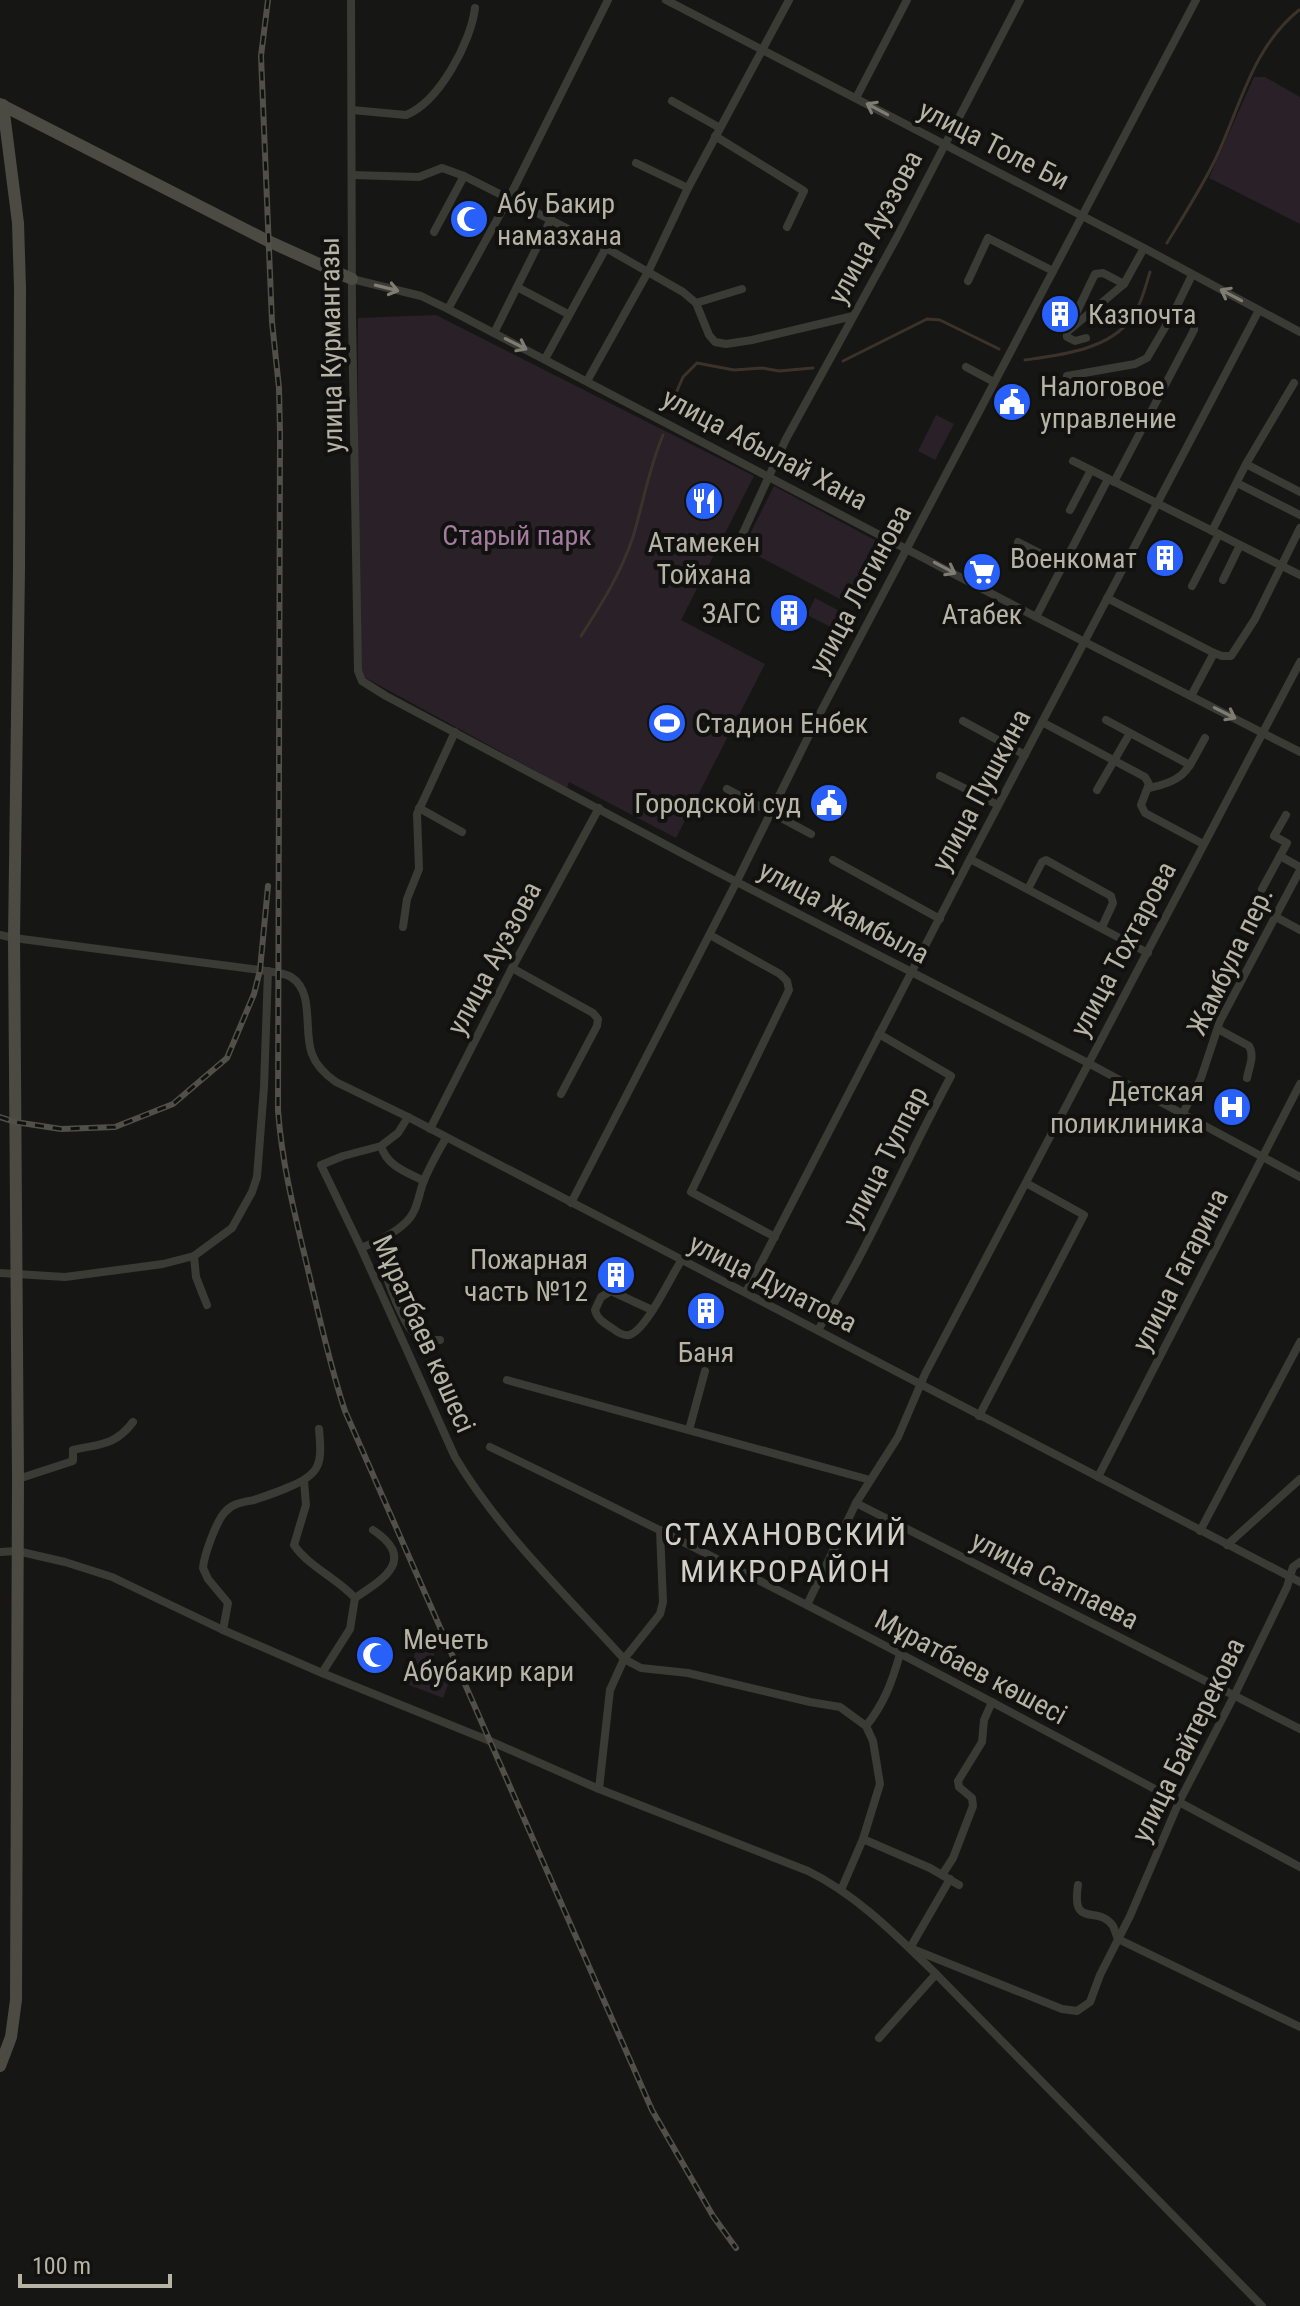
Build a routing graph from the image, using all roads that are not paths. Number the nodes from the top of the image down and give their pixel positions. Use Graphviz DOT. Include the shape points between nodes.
graph roads {
  1 [pos="351,0"];
  2 [pos="608,0"];
  3 [pos="666,0"];
  4 [pos="789,0"];
  5 [pos="907,0"];
  6 [pos="1020,0"];
  7 [pos="1196,0"];
  8 [pos="475,8"];
  9 [pos="763,49"];
  10 [pos="856,98"];
  11 [pos="672,101"];
  12 [pos="1,104"];
  13 [pos="352,110"];
  14 [pos="718,132"];
  15 [pos="944,145"];
  16 [pos="636,163"];
  17 [pos="352,175"];
  18 [pos="464,176"];
  19 [pos="14,184"];
  20 [pos="688,188"];
  21 [pos="0,190"];
  22 [pos="509,198"];
  23 [pos="1082,216"];
  24 [pos="551,219"];
  25 [pos="787,227"];
  26 [pos="434,232"];
  27 [pos="606,248"];
  28 [pos="1144,248"];
  29 [pos="649,270"];
  30 [pos="1053,271"];
  31 [pos="1192,275"];
  32 [pos="352,279"];
  33 [pos="968,281"];
  34 [pos="1124,284"];
  35 [pos="517,287"];
  36 [pos="742,289"];
  37 [pos="696,303"];
  38 [pos="448,309"];
  39 [pos="1259,310"];
  40 [pos="1174,312"];
  41 [pos="568,314"];
  42 [pos="853,316"];
  43 [pos="1067,332"];
  44 [pos="1300,332"];
  45 [pos="494,333"];
  46 [pos="1086,338"];
  47 [pos="545,359"];
  48 [pos="966,367"];
  49 [pos="1067,376"];
  50 [pos="587,381"];
  51 [pos="994,382"];
  52 [pos="1294,383"];
  53 [pos="1073,461"];
  54 [pos="1246,464"];
  55 [pos="1091,470"];
  56 [pos="769,475"];
  57 [pos="1111,480"];
  58 [pos="1237,483"];
  59 [pos="1300,492"];
  60 [pos="1155,503"];
  61 [pos="1070,510"];
  62 [pos="1300,515"];
  63 [pos="1300,528"];
  64 [pos="1215,532"];
  65 [pos="1018,542"];
  66 [pos="738,544"];
  67 [pos="1240,545"];
  68 [pos="907,548"];
  69 [pos="1063,565"];
  70 [pos="1281,566"];
  71 [pos="1300,575"];
  72 [pos="1223,580"];
  73 [pos="1192,586"];
  74 [pos="1107,598"];
  75 [pos="1036,617"];
  76 [pos="1085,641"];
  77 [pos="1214,653"];
  78 [pos="1300,662"];
  79 [pos="368,685"];
  80 [pos="1191,696"];
  81 [pos="1106,720"];
  82 [pos="963,721"];
  83 [pos="1042,722"];
  84 [pos="455,732"];
  85 [pos="1263,732"];
  86 [pos="1130,733"];
  87 [pos="1205,738"];
  88 [pos="1300,752"];
  89 [pos="1025,755"];
  90 [pos="1113,760"];
  91 [pos="1190,765"];
  92 [pos="940,776"];
  93 [pos="1149,788"];
  94 [pos="727,789"];
  95 [pos="1097,790"];
  96 [pos="998,805"];
  97 [pos="419,808"];
  98 [pos="599,808"];
  99 [pos="771,813"];
  100 [pos="1286,815"];
  101 [pos="462,832"];
  102 [pos="811,834"];
  103 [pos="1203,844"];
  104 [pos="1280,856"];
  105 [pos="970,859"];
  106 [pos="833,860"];
  107 [pos="1300,868"];
  108 [pos="737,881"];
  109 [pos="1028,889"];
  110 [pos="1262,889"];
  111 [pos="1276,917"];
  112 [pos="940,919"];
  113 [pos="403,927"];
  114 [pos="1102,927"];
  115 [pos="1300,930"];
  116 [pos="0,935"];
  117 [pos="710,935"];
  118 [pos="14,938"];
  119 [pos="1148,953"];
  120 [pos="512,968"];
  121 [pos="268,971"];
  122 [pos="911,972"];
  123 [pos="1218,1029"];
  124 [pos="879,1034"];
  125 [pos="1090,1064"];
  126 [pos="1247,1078"];
  127 [pos="1300,1084"];
  128 [pos="561,1094"];
  129 [pos="1182,1115"];
  130 [pos="408,1117"];
  131 [pos="430,1129"];
  132 [pos="446,1138"];
  133 [pos="381,1146"];
  134 [pos="1263,1157"];
  135 [pos="1300,1177"];
  136 [pos="424,1181"];
  137 [pos="1026,1183"];
  138 [pos="571,1203"];
  139 [pos="775,1237"];
  140 [pos="375,1243"];
  141 [pos="361,1248"];
  142 [pos="194,1256"];
  143 [pos="681,1261"];
  144 [pos="0,1273"];
  145 [pos="16,1273"];
  146 [pos="746,1292"];
  147 [pos="207,1305"];
  148 [pos="652,1310"];
  149 [pos="818,1330"];
  150 [pos="440,1340"];
  151 [pos="1300,1342"];
  152 [pos="705,1371"];
  153 [pos="507,1380"];
  154 [pos="921,1386"];
  155 [pos="979,1416"];
  156 [pos="133,1422"];
  157 [pos="319,1429"];
  158 [pos="689,1430"];
  159 [pos="490,1447"];
  160 [pos="1098,1477"];
  161 [pos="18,1479"];
  162 [pos="1300,1479"];
  163 [pos="870,1480"];
  164 [pos="304,1481"];
  165 [pos="856,1503"];
  166 [pos="373,1530"];
  167 [pos="660,1530"];
  168 [pos="1200,1531"];
  169 [pos="1227,1545"];
  170 [pos="17,1551"];
  171 [pos="0,1552"];
  172 [pos="1300,1562"];
  173 [pos="1289,1577"];
  174 [pos="1300,1582"];
  175 [pos="355,1598"];
  176 [pos="807,1605"];
  177 [pos="223,1630"];
  178 [pos="900,1654"];
  179 [pos="624,1659"];
  180 [pos="322,1673"];
  181 [pos="1235,1694"];
  182 [pos="992,1702"];
  183 [pos="866,1726"];
  184 [pos="1300,1729"];
  185 [pos="599,1789"];
  186 [pos="1179,1802"];
  187 [pos="863,1839"];
  188 [pos="1300,1867"];
  189 [pos="946,1877"];
  190 [pos="959,1885"];
  191 [pos="1078,1885"];
  192 [pos="841,1890"];
  193 [pos="1118,1939"];
  194 [pos="910,1948"];
  195 [pos="936,1974"];
  196 [pos="1300,2027"];
  197 [pos="879,2038"];
  198 [pos="0,2066"];
  199 [pos="1262,2306"];
  1 -- 13 [label="street, улица Курмангазы"];
  2 -- 22 [label="street"];
  3 -- 9 [label="street, улица Толе Би"];
  4 -- 9 [label="street"];
  5 -- 10 [label="street"];
  6 -- 15 [label="street, улица Ауэзова"];
  7 -- 23 [label="street, улица Логинова"];
  8 -- 13 [label="street" via="452,69 414,111 406,115"];
  9 -- 10 [label="street, улица Толе Би"];
  9 -- 14 [label="street"];
  15 -- 10 [label="street, улица Толе Би, one-way"];
  11 -- 14 [label="street"];
  12 -- 19 [label="street"];
  12 -- 32 [label="street"];
  13 -- 17 [label="street, улица Курмангазы"];
  14 -- 20 [label="street"];
  14 -- 25 [label="street" via="804,191"];
  15 -- 23 [label="street, улица Толе Би"];
  15 -- 42 [label="street, улица Ауэзова"];
  16 -- 20 [label="street"];
  17 -- 18 [label="street" via="419,177 446,168"];
  17 -- 32 [label="street, улица Курмангазы"];
  18 -- 22 [label="street"];
  18 -- 26 [label="street"];
  19 -- 21 [label="street"];
  19 -- 118 [label="street" via="20,288"];
  20 -- 29 [label="street"];
  22 -- 24 [label="street"];
  22 -- 38 [label="street"];
  23 -- 28 [label="street, улица Толе Би"];
  23 -- 30 [label="street, улица Логинова"];
  24 -- 27 [label="street"];
  24 -- 35 [label="street"];
  27 -- 29 [label="street"];
  27 -- 41 [label="street"];
  28 -- 31 [label="street, улица Толе Би"];
  28 -- 34 [label="street"];
  29 -- 37 [label="street"];
  29 -- 50 [label="street"];
  30 -- 33 [label="street" via="988,238"];
  30 -- 51 [label="street, улица Логинова"];
  39 -- 31 [label="street, улица Толе Би, one-way"];
  31 -- 40 [label="street"];
  32 -- 38 [label="street, улица Абылай Хана, one-way" via="421,296"];
  32 -- 79 [label="street, улица Курмангазы" via="358,671"];
  34 -- 43 [label="street"];
  34 -- 43 [label="street" via="1095,274"];
  35 -- 41 [label="street"];
  35 -- 45 [label="street"];
  36 -- 37 [label="street"];
  37 -- 42 [label="street" via="709,335 726,344"];
  38 -- 45 [label="street, улица Абылай Хана"];
  39 -- 44 [label="street, улица Толе Би"];
  39 -- 60 [label="street, улица Пушкина"];
  40 -- 49 [label="street" via="1147,358"];
  40 -- 57 [label="street" via="1194,324 1194,330"];
  41 -- 47 [label="street"];
  42 -- 56 [label="street, улица Ауэзова"];
  43 -- 46 [label="street" via="1075,341"];
  45 -- 47 [label="street, улица Абылай Хана, one-way"];
  47 -- 50 [label="street, улица Абылай Хана"];
  48 -- 51 [label="street"];
  50 -- 56 [label="street, улица Абылай Хана"];
  51 -- 68 [label="street, улица Логинова"];
  52 -- 54 [label="street"];
  53 -- 55 [label="street"];
  54 -- 58 [label="street"];
  54 -- 59 [label="street"];
  55 -- 57 [label="street"];
  55 -- 61 [label="street"];
  56 -- 66 [label="street, улица Ауэзова"];
  56 -- 68 [label="street, улица Абылай Хана"];
  57 -- 60 [label="street"];
  57 -- 69 [label="street"];
  58 -- 62 [label="street"];
  58 -- 64 [label="street"];
  60 -- 64 [label="street"];
  60 -- 74 [label="street, улица Пушкина"];
  63 -- 70 [label="street"];
  64 -- 67 [label="street"];
  64 -- 73 [label="street"];
  65 -- 69 [label="street"];
  67 -- 70 [label="street"];
  67 -- 72 [label="street"];
  68 -- 75 [label="street, улица Абылай Хана, one-way"];
  68 -- 99 [label="street, улица Логинова"];
  69 -- 75 [label="street"];
  70 -- 71 [label="street"];
  70 -- 77 [label="street" via="1233,653"];
  74 -- 76 [label="street, улица Пушкина"];
  74 -- 77 [label="street"];
  75 -- 76 [label="street, улица Абылай Хана"];
  76 -- 80 [label="street, улица Абылай Хана"];
  76 -- 83 [label="street, улица Пушкина"];
  77 -- 80 [label="street"];
  78 -- 85 [label="street, улица Тохтарова"];
  79 -- 84 [label="street, улица Жамбыла"];
  80 -- 85 [label="street, улица Абылай Хана, one-way"];
  81 -- 86 [label="street"];
  82 -- 89 [label="street"];
  83 -- 89 [label="street, улица Пушкина"];
  83 -- 90 [label="street"];
  84 -- 97 [label="street"];
  84 -- 98 [label="street, улица Жамбыла"];
  85 -- 88 [label="street, улица Абылай Хана"];
  85 -- 103 [label="street, улица Тохтарова"];
  86 -- 90 [label="street"];
  86 -- 91 [label="street"];
  87 -- 91 [label="street"];
  89 -- 96 [label="street, улица Пушкина"];
  90 -- 93 [label="street" via="1145,777"];
  90 -- 95 [label="street"];
  91 -- 93 [label="street" via="1171,783"];
  92 -- 96 [label="street"];
  93 -- 103 [label="street" via="1141,805 1145,813"];
  94 -- 99 [label="street"];
  96 -- 105 [label="street, улица Пушкина"];
  97 -- 101 [label="street"];
  97 -- 113 [label="street" via="419,869"];
  98 -- 108 [label="street, улица Жамбыла"];
  98 -- 120 [label="street, улица Ауэзова"];
  99 -- 102 [label="street"];
  99 -- 108 [label="street, улица Логинова"];
  100 -- 104 [label="street" via="1274,836 1287,843"];
  103 -- 119 [label="street, улица Тохтарова"];
  104 -- 107 [label="street"];
  104 -- 110 [label="street"];
  105 -- 109 [label="street"];
  105 -- 112 [label="street, улица Пушкина"];
  106 -- 112 [label="street"];
  107 -- 111 [label="street, Жамбула пер."];
  108 -- 117 [label="street, улица Логинова"];
  108 -- 122 [label="street, улица Жамбыла"];
  109 -- 114 [label="street"];
  109 -- 114 [label="street" via="1046,860 1111,896"];
  111 -- 115 [label="street"];
  111 -- 123 [label="street, Жамбула пер."];
  112 -- 122 [label="street, улица Пушкина"];
  114 -- 119 [label="street"];
  116 -- 118 [label="street"];
  117 -- 138 [label="street, улица Логинова"];
  117 -- 139 [label="street" via="780,974 789,990 691,1192"];
  118 -- 121 [label="street"];
  118 -- 145 [label="street"];
  119 -- 125 [label="street, улица Тохтарова"];
  120 -- 128 [label="street" via="598,1019"];
  120 -- 131 [label="street, улица Ауэзова"];
  121 -- 130 [label="street, улица Дулатова" via="296,982 305,999 312,1056 326,1075"];
  121 -- 142 [label="street" via="257,1177 232,1228"];
  122 -- 124 [label="street, улица Пушкина"];
  122 -- 125 [label="street, улица Жамбыла"];
  123 -- 126 [label="street" via="1249,1046"];
  123 -- 129 [label="street, Жамбула пер."];
  124 -- 139 [label="street, улица Пушкина"];
  124 -- 149 [label="street, улица Тулпар" via="951,1076"];
  125 -- 129 [label="street, улица Жамбыла"];
  125 -- 137 [label="street, улица Тохтарова"];
  127 -- 134 [label="street, улица Гагарина"];
  129 -- 134 [label="street, улица Жамбыла"];
  130 -- 131 [label="street, улица Дулатова"];
  130 -- 133 [label="street"];
  131 -- 132 [label="street, улица Дулатова"];
  132 -- 136 [label="street"];
  132 -- 138 [label="street, улица Дулатова"];
  133 -- 136 [label="street" via="393,1165"];
  133 -- 141 [label="street, Мұратбаев көшесі" via="321,1165"];
  134 -- 135 [label="street, улица Жамбыла"];
  134 -- 160 [label="street, улица Гагарина"];
  136 -- 140 [label="street" via="405,1224"];
  137 -- 154 [label="street, улица Тохтарова"];
  137 -- 155 [label="street" via="1084,1215"];
  138 -- 143 [label="street, улица Дулатова"];
  139 -- 146 [label="street, улица Пушкина"];
  140 -- 141 [label="street"];
  140 -- 150 [label="street" via="390,1288 415,1335"];
  141 -- 179 [label="street, Мұратбаев көшесі" via="472,1486"];
  142 -- 145 [label="street" via="65,1277"];
  142 -- 147 [label="street"];
  143 -- 146 [label="street, улица Дулатова"];
  143 -- 148 [label="street"];
  144 -- 145 [label="street"];
  145 -- 161 [label="street"];
  146 -- 149 [label="street, улица Дулатова"];
  148 -- 148 [label="street" via="636,1332 626,1335 599,1319 595,1310 611,1291"];
  149 -- 154 [label="street, улица Дулатова"];
  151 -- 168 [label="street"];
  152 -- 158 [label="street"];
  153 -- 158 [label="street"];
  154 -- 155 [label="street, улица Дулатова"];
  154 -- 163 [label="street, улица Тохтарова" via="898,1437"];
  155 -- 160 [label="street, улица Дулатова"];
  156 -- 161 [label="street" via="107,1444 73,1450 73,1461"];
  157 -- 164 [label="street" via="319,1463"];
  158 -- 163 [label="street"];
  159 -- 167 [label="street, Мұратбаев көшесі"];
  160 -- 168 [label="street, улица Дулатова"];
  161 -- 170 [label="street"];
  162 -- 169 [label="street"];
  163 -- 165 [label="street"];
  164 -- 175 [label="street" via="306,1505 294,1545"];
  164 -- 177 [label="street" via="224,1512 203,1564 228,1603"];
  165 -- 176 [label="street"];
  165 -- 181 [label="street, улица Сатпаева"];
  166 -- 175 [label="street" via="391,1543 394,1560 382,1580"];
  167 -- 176 [label="street, Мұратбаев көшесі"];
  167 -- 179 [label="street" via="660,1614"];
  168 -- 169 [label="street, улица Дулатова"];
  169 -- 173 [label="street, улица Дулатова"];
  170 -- 171 [label="street"];
  170 -- 177 [label="street" via="112,1577"];
  170 -- 198 [label="street" via="16,2000"];
  172 -- 173 [label="street, улица Байтерекова"];
  173 -- 174 [label="street, улица Дулатова"];
  173 -- 181 [label="street, улица Байтерекова"];
  175 -- 180 [label="street" via="350,1629"];
  176 -- 178 [label="street, Мұратбаев көшесі"];
  177 -- 180 [label="street"];
  178 -- 182 [label="street, Мұратбаев көшесі"];
  178 -- 183 [label="street" via="891,1685"];
  179 -- 183 [label="street" via="641,1668 688,1673 840,1707"];
  179 -- 185 [label="street" via="607,1701"];
  180 -- 185 [label="street"];
  181 -- 184 [label="street, улица Сатпаева"];
  181 -- 186 [label="street, улица Байтерекова"];
  182 -- 186 [label="street, Мұратбаев көшесі"];
  182 -- 189 [label="street" via="982,1742 958,1781 973,1806"];
  183 -- 187 [label="street" via="880,1784"];
  185 -- 192 [label="street" via="808,1871"];
  186 -- 188 [label="street, Мұратбаев көшесі"];
  186 -- 193 [label="street, улица Байтерекова"];
  187 -- 189 [label="street"];
  187 -- 192 [label="street"];
  189 -- 190 [label="street"];
  189 -- 194 [label="street"];
  191 -- 193 [label="street" via="1077,1906 1105,1919"];
  192 -- 194 [label="street"];
  193 -- 194 [label="street, улица Байтерекова" via="1090,2002 1077,2011"];
  193 -- 196 [label="street"];
  194 -- 195 [label="street"];
  195 -- 197 [label="street"];
  195 -- 199 [label="street"];
}
